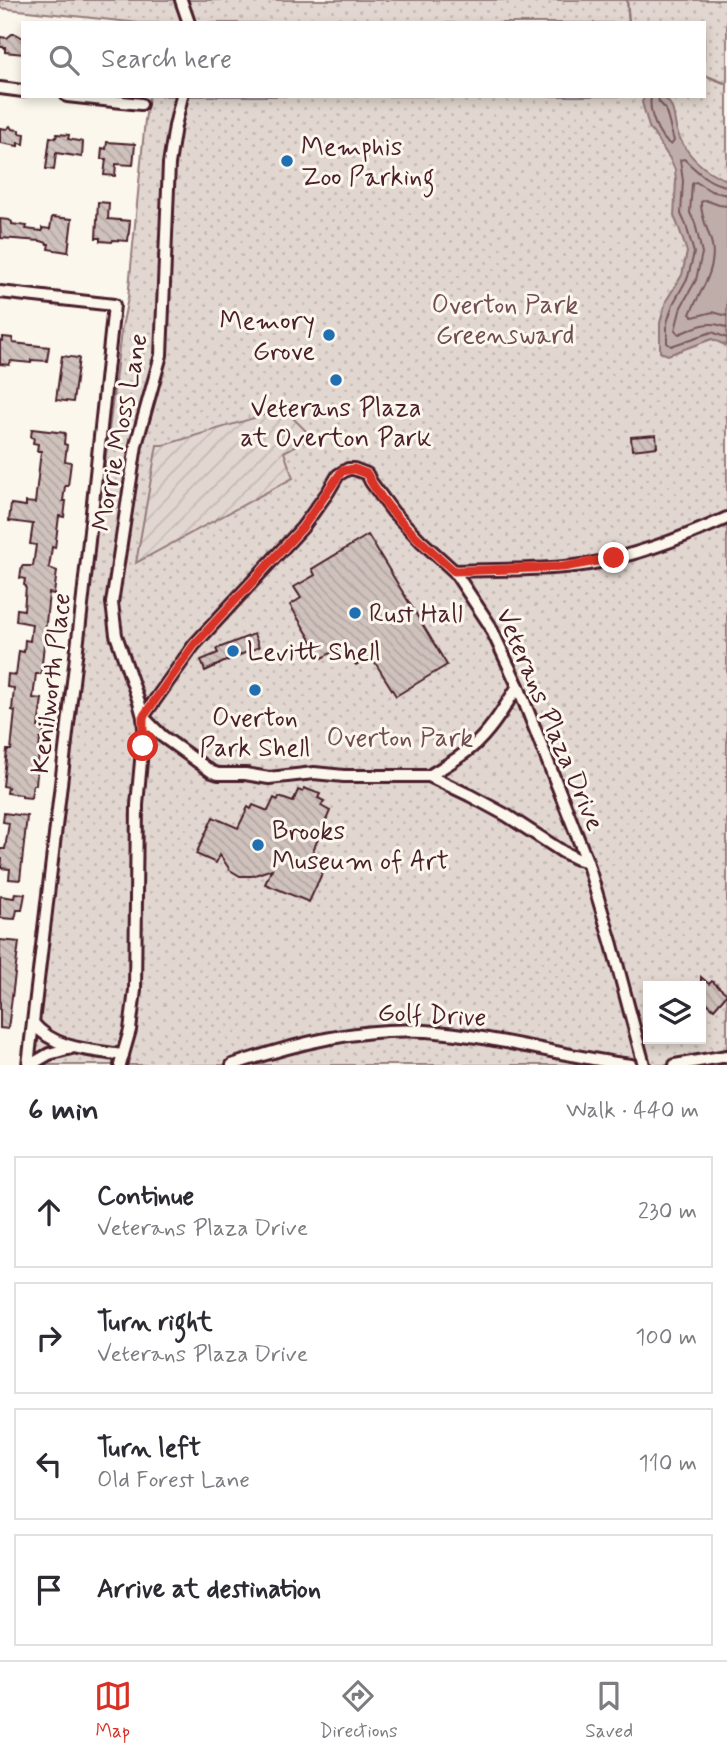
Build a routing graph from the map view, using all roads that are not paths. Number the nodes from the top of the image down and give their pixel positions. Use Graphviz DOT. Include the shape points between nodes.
graph roads {
  1 [pos="181,0"];
  2 [pos="187,21"];
  3 [pos="0,88"];
  4 [pos="21,91"];
  5 [pos="86,98"];
  6 [pos="182,98"];
  7 [pos="141,104"];
  8 [pos="0,292"];
  9 [pos="727,518"];
  10 [pos="454,571"];
  11 [pos="518,686"];
  12 [pos="143,717"];
  13 [pos="429,776"];
  14 [pos="587,861"];
  15 [pos="33,1023"];
  16 [pos="73,1048"];
  17 [pos="727,1056"];
  18 [pos="121,1060"];
  19 [pos="29,1065"];
  20 [pos="232,1065"];
  21 [pos="631,1065"];
  22 [pos="644,1065"];
  23 [pos="675,1065"];
  1 -- 2 [label="street"];
  3 -- 4 [label="street"];
  5 -- 7 [label="street"];
  6 -- 12 [label="street, Morrie Moss Lane" via="169,164 161,355 136,445 112,603 116,635"];
  8 -- 15 [label="street, Kenilworth Place" via="114,305"];
  9 -- 10 [label="street" via="589,564"];
  10 -- 11 [label="street, Veterans Plaza Drive" via="489,624"];
  10 -- 12 [label="street, Veterans Plaza Drive" via="393,512 367,474 342,471 302,528 194,645"];
  11 -- 13 [label="street" via="485,734"];
  11 -- 14 [label="street, Veterans Plaza Drive"];
  12 -- 13 [label="street" via="162,736 218,774 269,778 314,773"];
  12 -- 18 [label="street, Morrie Moss Lane" via="135,990"];
  13 -- 14 [label="street"];
  14 -- 22 [label="street, Veterans Plaza Drive"];
  15 -- 16 [label="street" via="50,1039"];
  15 -- 19 [label="street, Kenilworth Place"];
  16 -- 18 [label="street"];
  16 -- 19 [label="street"];
  17 -- 23 [label="street"];
  20 -- 21 [label="street, Golf Drive" via="342,1036 424,1031"];
}
